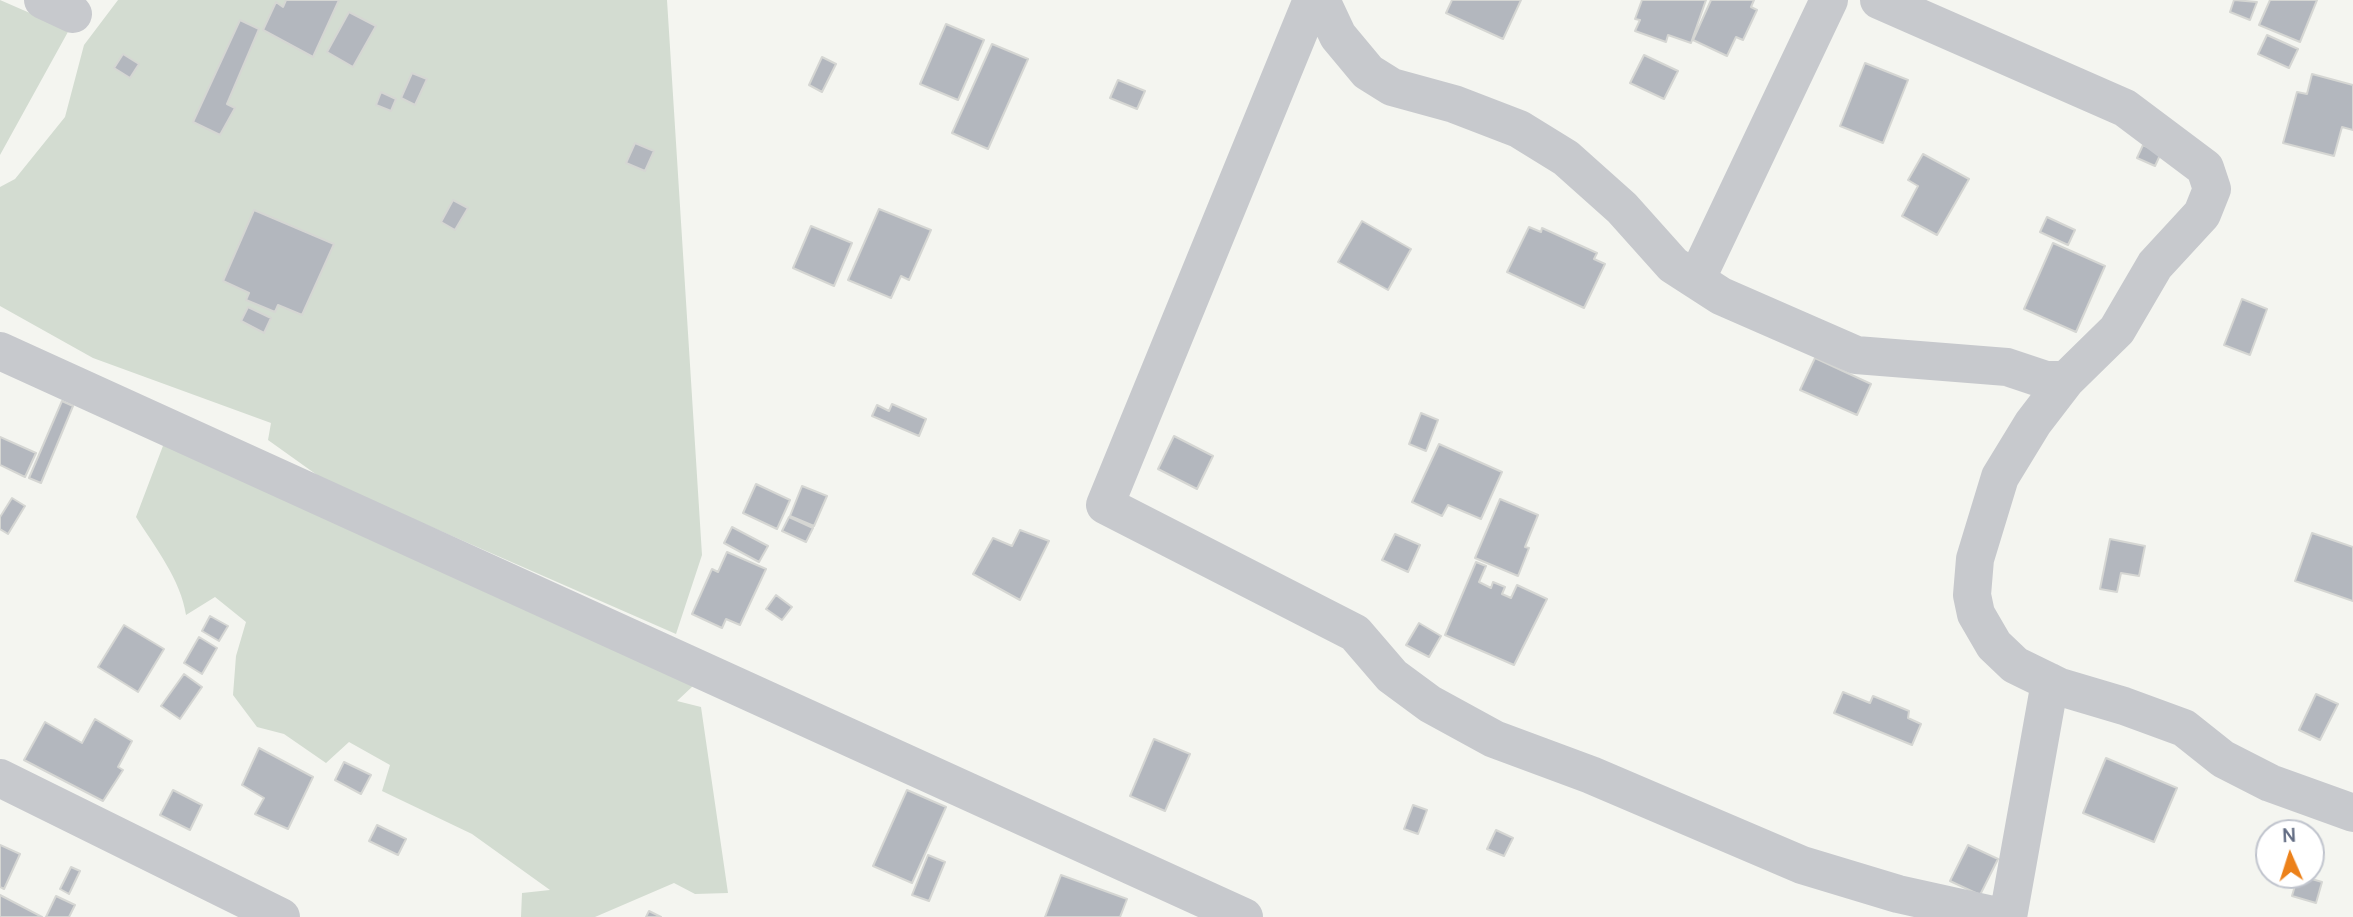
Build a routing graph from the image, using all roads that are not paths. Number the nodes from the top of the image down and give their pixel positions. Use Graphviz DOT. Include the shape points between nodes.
graph roads {
  1 [pos="1312,0"];
  2 [pos="1321,0"];
  3 [pos="1829,0"];
  4 [pos="1879,0"];
  5 [pos="1696,280"];
  6 [pos="0,351"];
  7 [pos="2066,380"];
  8 [pos="2050,682"];
  9 [pos="0,778"];
  10 [pos="2353,813"];
  11 [pos="281,917"];
  12 [pos="1244,917"];
  13 [pos="2002,917"];
  14 [pos="2008,917"];
  1 -- 13 [label="street" via="1105,505 1355,633 1392,676 1430,704 1493,738 1802,865 1898,894"];
  2 -- 5 [label="street" via="1338,36 1368,72 1392,87 1519,129 1566,158 1622,208 1673,265"];
  3 -- 5 [label="street"];
  4 -- 7 [label="street" via="2125,108 2206,168 2212,189 2202,214 2155,265 2117,330"];
  5 -- 7 [label="street" via="1721,296 1856,355 2007,367 2046,380"];
  6 -- 12 [label="street"];
  7 -- 8 [label="street" via="2000,477 1975,559 1972,595 1976,614 1994,645 2015,665"];
  8 -- 10 [label="street" via="2184,728 2223,758 2270,783"];
  8 -- 14 [label="street"];
  9 -- 11 [label="street"];
}
